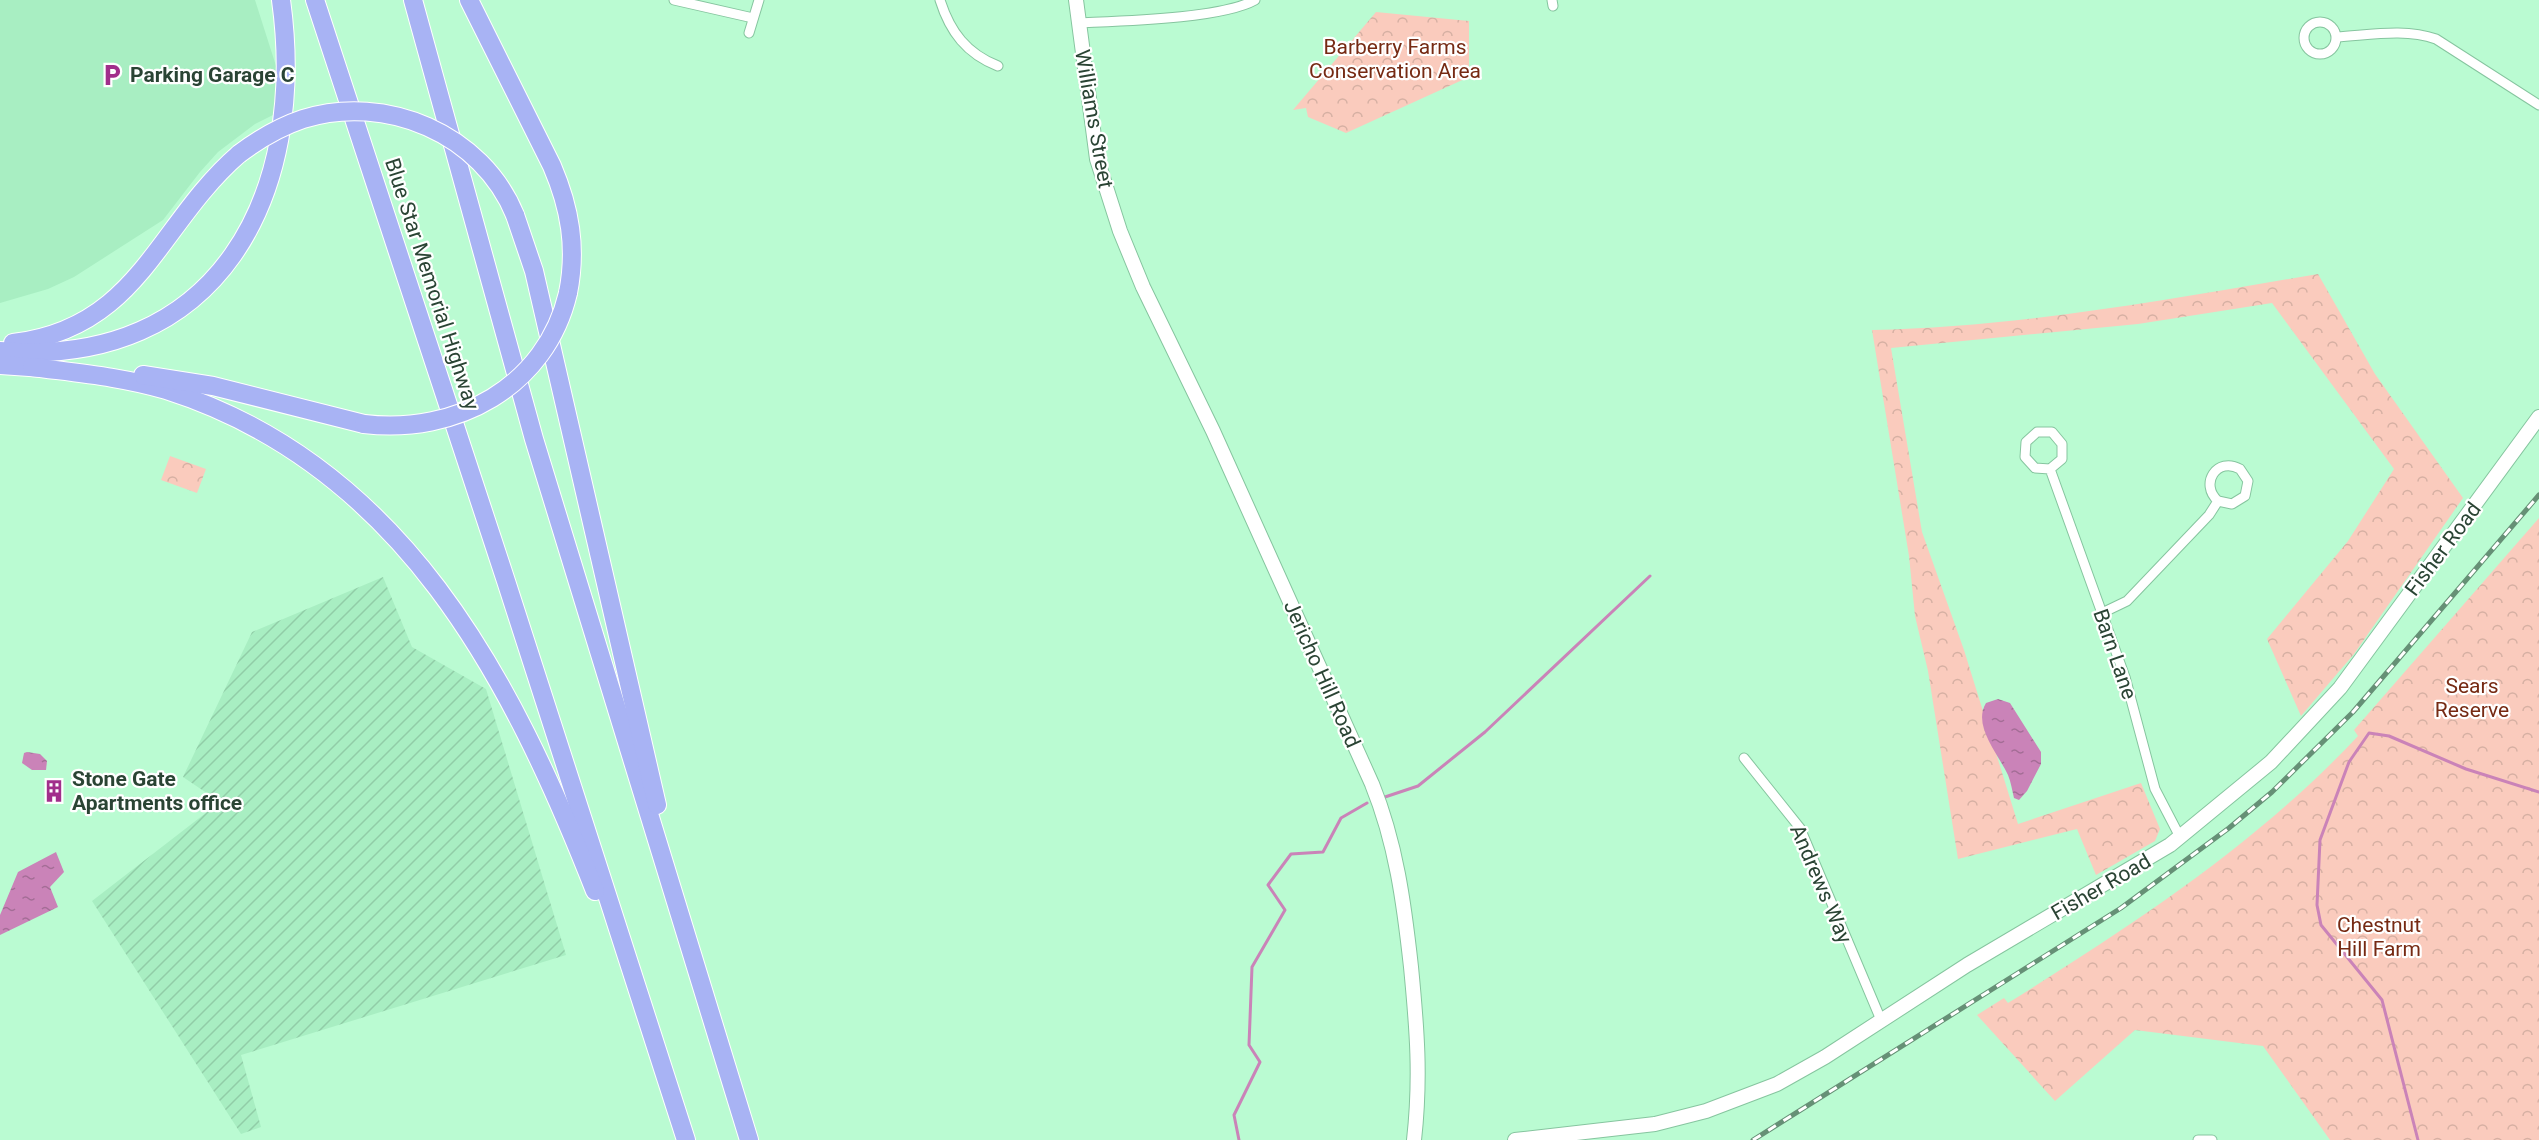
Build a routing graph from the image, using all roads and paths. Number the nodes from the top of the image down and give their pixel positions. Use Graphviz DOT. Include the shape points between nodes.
graph roads {
  1 [pos="280,0"];
  2 [pos="315,0"];
  3 [pos="414,0"];
  4 [pos="469,0"];
  5 [pos="674,0"];
  6 [pos="759,0"];
  7 [pos="940,0"];
  8 [pos="1076,0"];
  9 [pos="1255,0"];
  10 [pos="753,18"];
  11 [pos="1078,23"];
  12 [pos="749,33"];
  13 [pos="2337,37"];
  14 [pos="998,66"];
  15 [pos="2539,105"];
  16 [pos="1122,235"];
  17 [pos="0,344"];
  18 [pos="0,351"];
  19 [pos="0,364"];
  20 [pos="32,367"];
  21 [pos="2539,417"];
  22 [pos="2050,469"];
  23 [pos="2217,501"];
  24 [pos="2102,612"];
  25 [pos="1744,758"];
  26 [pos="2180,837"];
  27 [pos="692,953"];
  28 [pos="1881,1020"];
  29 [pos="661,1059"];
  30 [pos="686,1140"];
  31 [pos="749,1140"];
  32 [pos="1414,1140"];
  33 [pos="1515,1140"];
  34 [pos="2198,1140"];
  35 [pos="2212,1140"];
  1 -- 18 [label="highway" via="286,76 280,141 263,202 248,233 226,263 183,304 127,336 63,351"];
  2 -- 29 [label="highway, Blue Star Memorial Highway"];
  3 -- 27 [label="highway" via="563,537"];
  4 -- 20 [label="highway, bridge" via="548,157 563,193 572,244 568,293 555,332 518,381 469,411 436,422 403,426 364,424 200,383 141,374"];
  5 -- 10 [label="street"];
  6 -- 10 [label="street"];
  7 -- 14 [label="street" via="955,32 977,57"];
  8 -- 11 [label="street, Williams Street"];
  9 -- 11 [label="street" via="1234,9"];
  10 -- 12 [label="street"];
  11 -- 16 [label="street, Williams Street" via="1097,159"];
  13 -- 15 [label="street" via="2424,34"];
  16 -- 32 [label="street, Jericho Hill Road" via="1385,816 1400,883 1414,1003 1420,1088"];
  17 -- 27 [label="highway, bridge" via="56,334 109,305 136,279 216,178 239,154 272,132 311,117 357,111 395,115 430,127 469,152 497,182 515,215 536,280"];
  19 -- 20 [label="highway"];
  20 -- 29 [label="highway" via="152,386 235,418 325,474 404,546 464,623 525,732 576,845"];
  21 -- 26 [label="street, Fisher Road" via="2340,688 2271,762"];
  22 -- 22 [label="street" via="2062,459 2062,444 2052,432 2037,432 2026,442 2025,457 2035,468"];
  22 -- 24 [label="street, Barn Lane"];
  23 -- 23 [label="street" via="2209,489 2212,474 2225,465 2240,469 2248,482 2245,496 2232,504"];
  23 -- 24 [label="street" via="2204,520 2127,601"];
  24 -- 26 [label="street, Barn Lane" via="2125,678 2155,789"];
  25 -- 28 [label="street, Andrews Way" via="1803,834"];
  26 -- 28 [label="street, Fisher Road"];
  27 -- 31 [label="highway"];
  28 -- 33 [label="street, Fisher Road" via="1777,1084 1725,1105 1655,1124"];
  29 -- 30 [label="highway"];
  34 -- 35 [label="street"];
}
